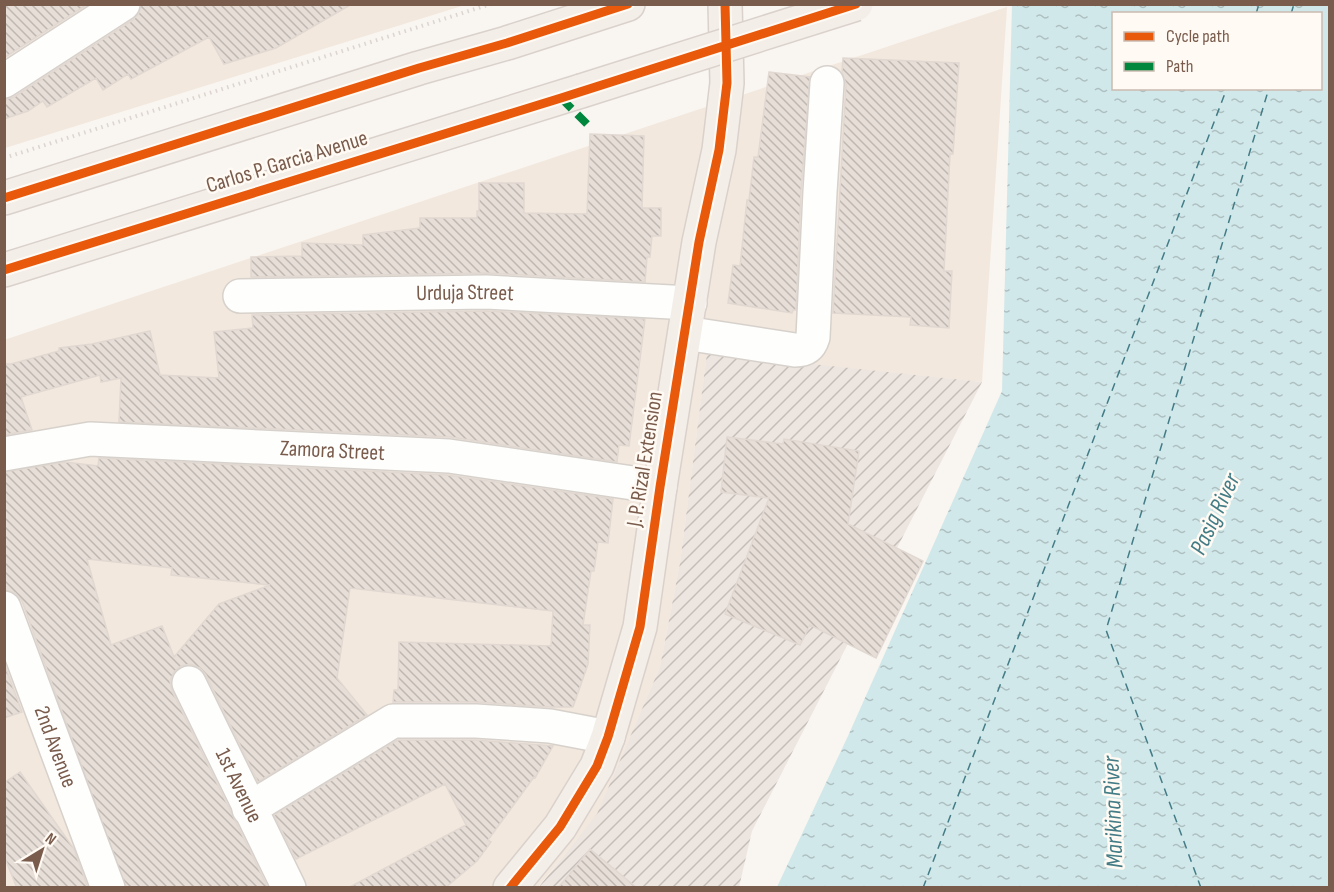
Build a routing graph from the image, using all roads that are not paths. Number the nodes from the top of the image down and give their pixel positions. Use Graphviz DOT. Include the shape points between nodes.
graph roads {
  1 [pos="123,4"];
  2 [pos="628,4"];
  3 [pos="725,4"];
  4 [pos="856,4"];
  5 [pos="4,81"];
  6 [pos="827,83"];
  7 [pos="4,198"];
  8 [pos="4,270"];
  9 [pos="240,296"];
  10 [pos="688,318"];
  11 [pos="4,454"];
  12 [pos="660,488"];
  13 [pos="4,608"];
  14 [pos="189,683"];
  15 [pos="608,737"];
  16 [pos="249,809"];
  17 [pos="108,888"];
  18 [pos="289,888"];
  19 [pos="510,888"];
  1 -- 5 [label="street"];
  2 -- 7 [label="main road"];
  3 -- 10 [label="main road, J. P. Rizal Extension" via="728,82"];
  4 -- 8 [label="main road, Carlos P. Garcia Avenue, bridge"];
  6 -- 10 [label="street, Urduja Street" via="811,344 795,350"];
  9 -- 10 [label="street, Urduja Street" via="486,292"];
  10 -- 12 [label="main road, J. P. Rizal Extension"];
  11 -- 12 [label="street, Zamora Street" via="90,440 449,456"];
  12 -- 15 [label="main road, J. P. Rizal Extension" via="640,627"];
  13 -- 17 [label="street, 2nd Avenue"];
  14 -- 16 [label="street, 1st Avenue"];
  15 -- 16 [label="street" via="550,726 393,721"];
  15 -- 19 [label="main road, J. P. Rizal Extension" via="597,766 560,827"];
  16 -- 18 [label="street, 1st Avenue"];
}
